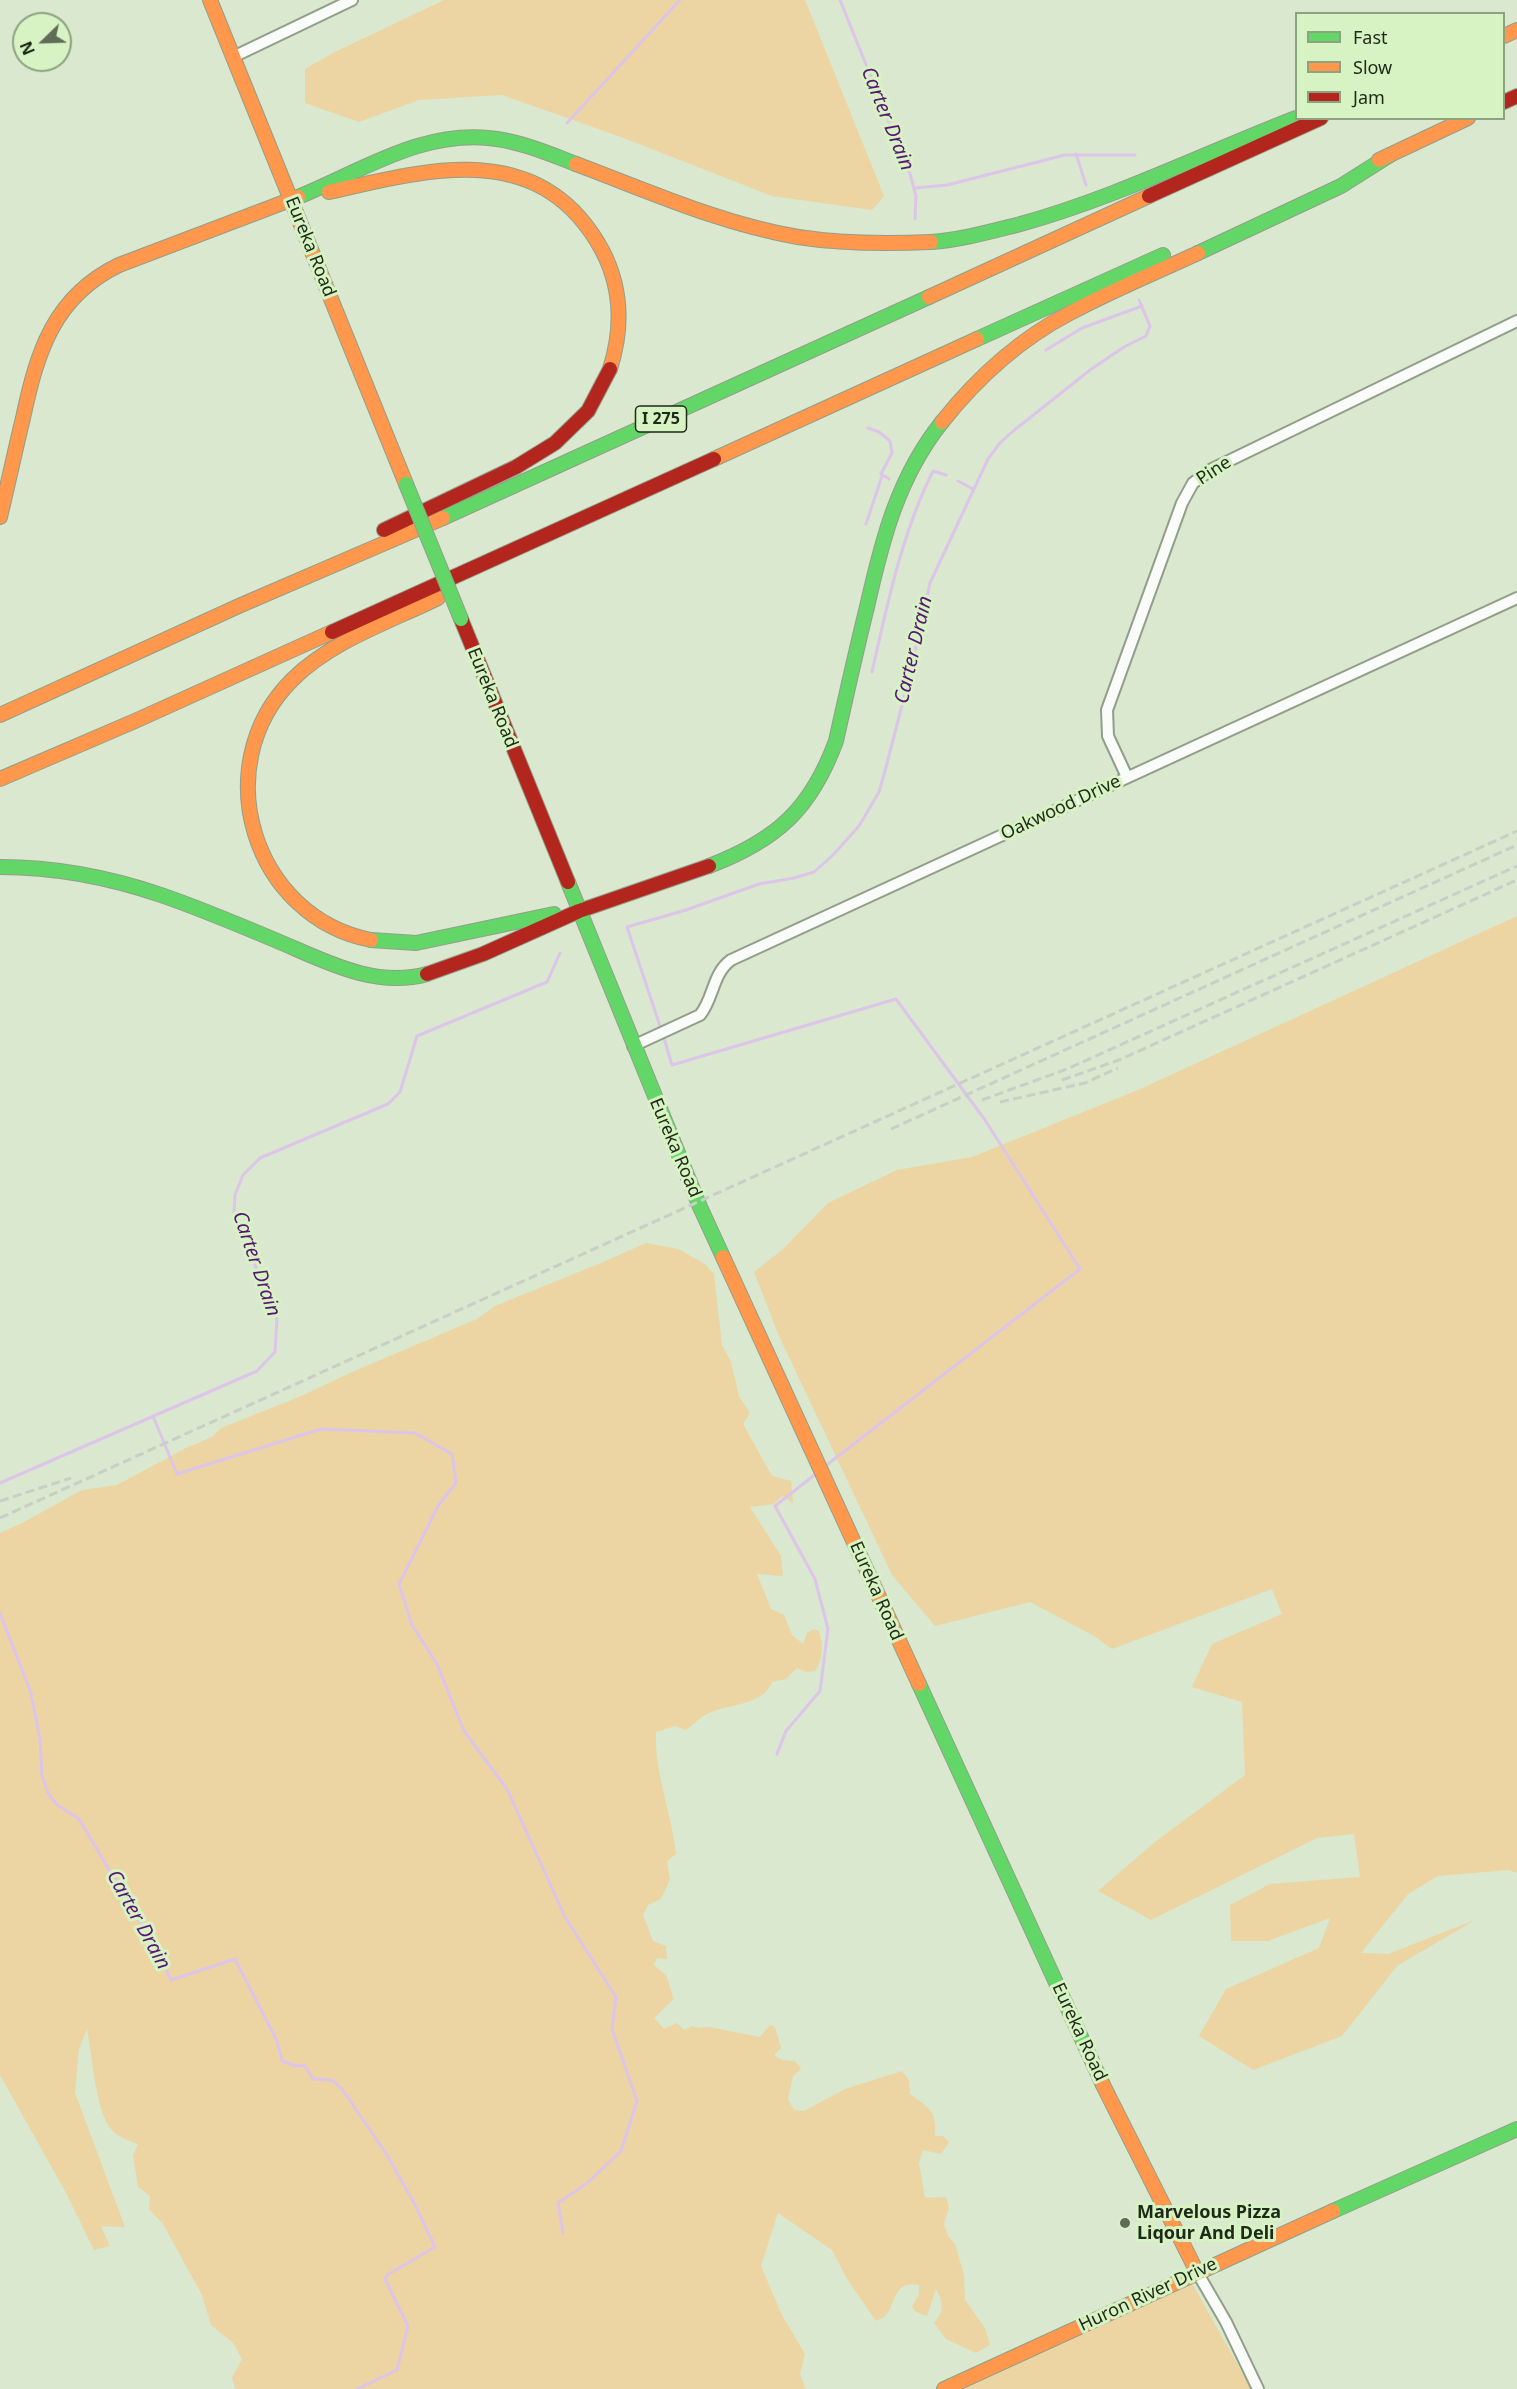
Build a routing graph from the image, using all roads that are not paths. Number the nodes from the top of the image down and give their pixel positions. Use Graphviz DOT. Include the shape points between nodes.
graph roads {
  1 [pos="210,0"];
  2 [pos="352,0"];
  3 [pos="233,57"];
  4 [pos="1295,118"];
  5 [pos="1317,120"];
  6 [pos="1464,120"];
  7 [pos="1390,155"];
  8 [pos="291,201"];
  9 [pos="1516,324"];
  10 [pos="628,498"];
  11 [pos="0,517"];
  12 [pos="1517,598"];
  13 [pos="241,605"];
  14 [pos="0,715"];
  15 [pos="1127,777"];
  16 [pos="0,779"];
  17 [pos="0,867"];
  18 [pos="578,911"];
  19 [pos="633,1046"];
  20 [pos="1517,2129"];
  21 [pos="1197,2272"];
  22 [pos="944,2389"];
  23 [pos="1258,2389"];
  1 -- 3 [label="main road, Eureka Road"];
  2 -- 3 [label="street"];
  3 -- 8 [label="main road, Eureka Road"];
  4 -- 8 [label="main road" via="1030,224 928,243 819,241 772,232 494,138 448,139 426,144"];
  5 -- 13 [label="main road, I 275" via="448,516"];
  6 -- 7 [label="main road"];
  7 -- 10 [label="main road"];
  7 -- 18 [label="main road" via="1332,191 1069,313 1018,345 975,383 925,445 904,482 885,534 836,741 826,768 803,807 764,840 705,867"];
  8 -- 11 [label="main road" via="120,264 71,301 50,330 37,358"];
  8 -- 13 [label="main road" via="444,170 481,169 533,183 570,208 604,255 620,304 619,330 612,358 592,404 558,441 534,458 325,558"];
  8 -- 18 [label="main road, Eureka Road, bridge"];
  9 -- 15 [label="street, Pine" via="1212,469 1193,483 1182,503 1107,710 1108,736"];
  10 -- 16 [label="main road"];
  10 -- 18 [label="main road" via="483,576 338,646 278,696 262,722 250,758 249,812 255,839 270,872 296,904 329,926 365,940 416,943 536,916"];
  12 -- 15 [label="street, Oakwood Drive"];
  13 -- 14 [label="main road, I 275"];
  15 -- 19 [label="street, Oakwood Drive" via="731,960 719,972 700,1015"];
  17 -- 18 [label="main road" via="36,867 98,877 221,917 367,975 386,977 442,969"];
  18 -- 19 [label="main road, Eureka Road"];
  19 -- 21 [label="main road, Eureka Road" via="700,1208 1065,2004"];
  20 -- 21 [label="main road, Huron River Drive"];
  21 -- 22 [label="main road, Huron River Drive"];
  21 -- 23 [label="street"];
}
